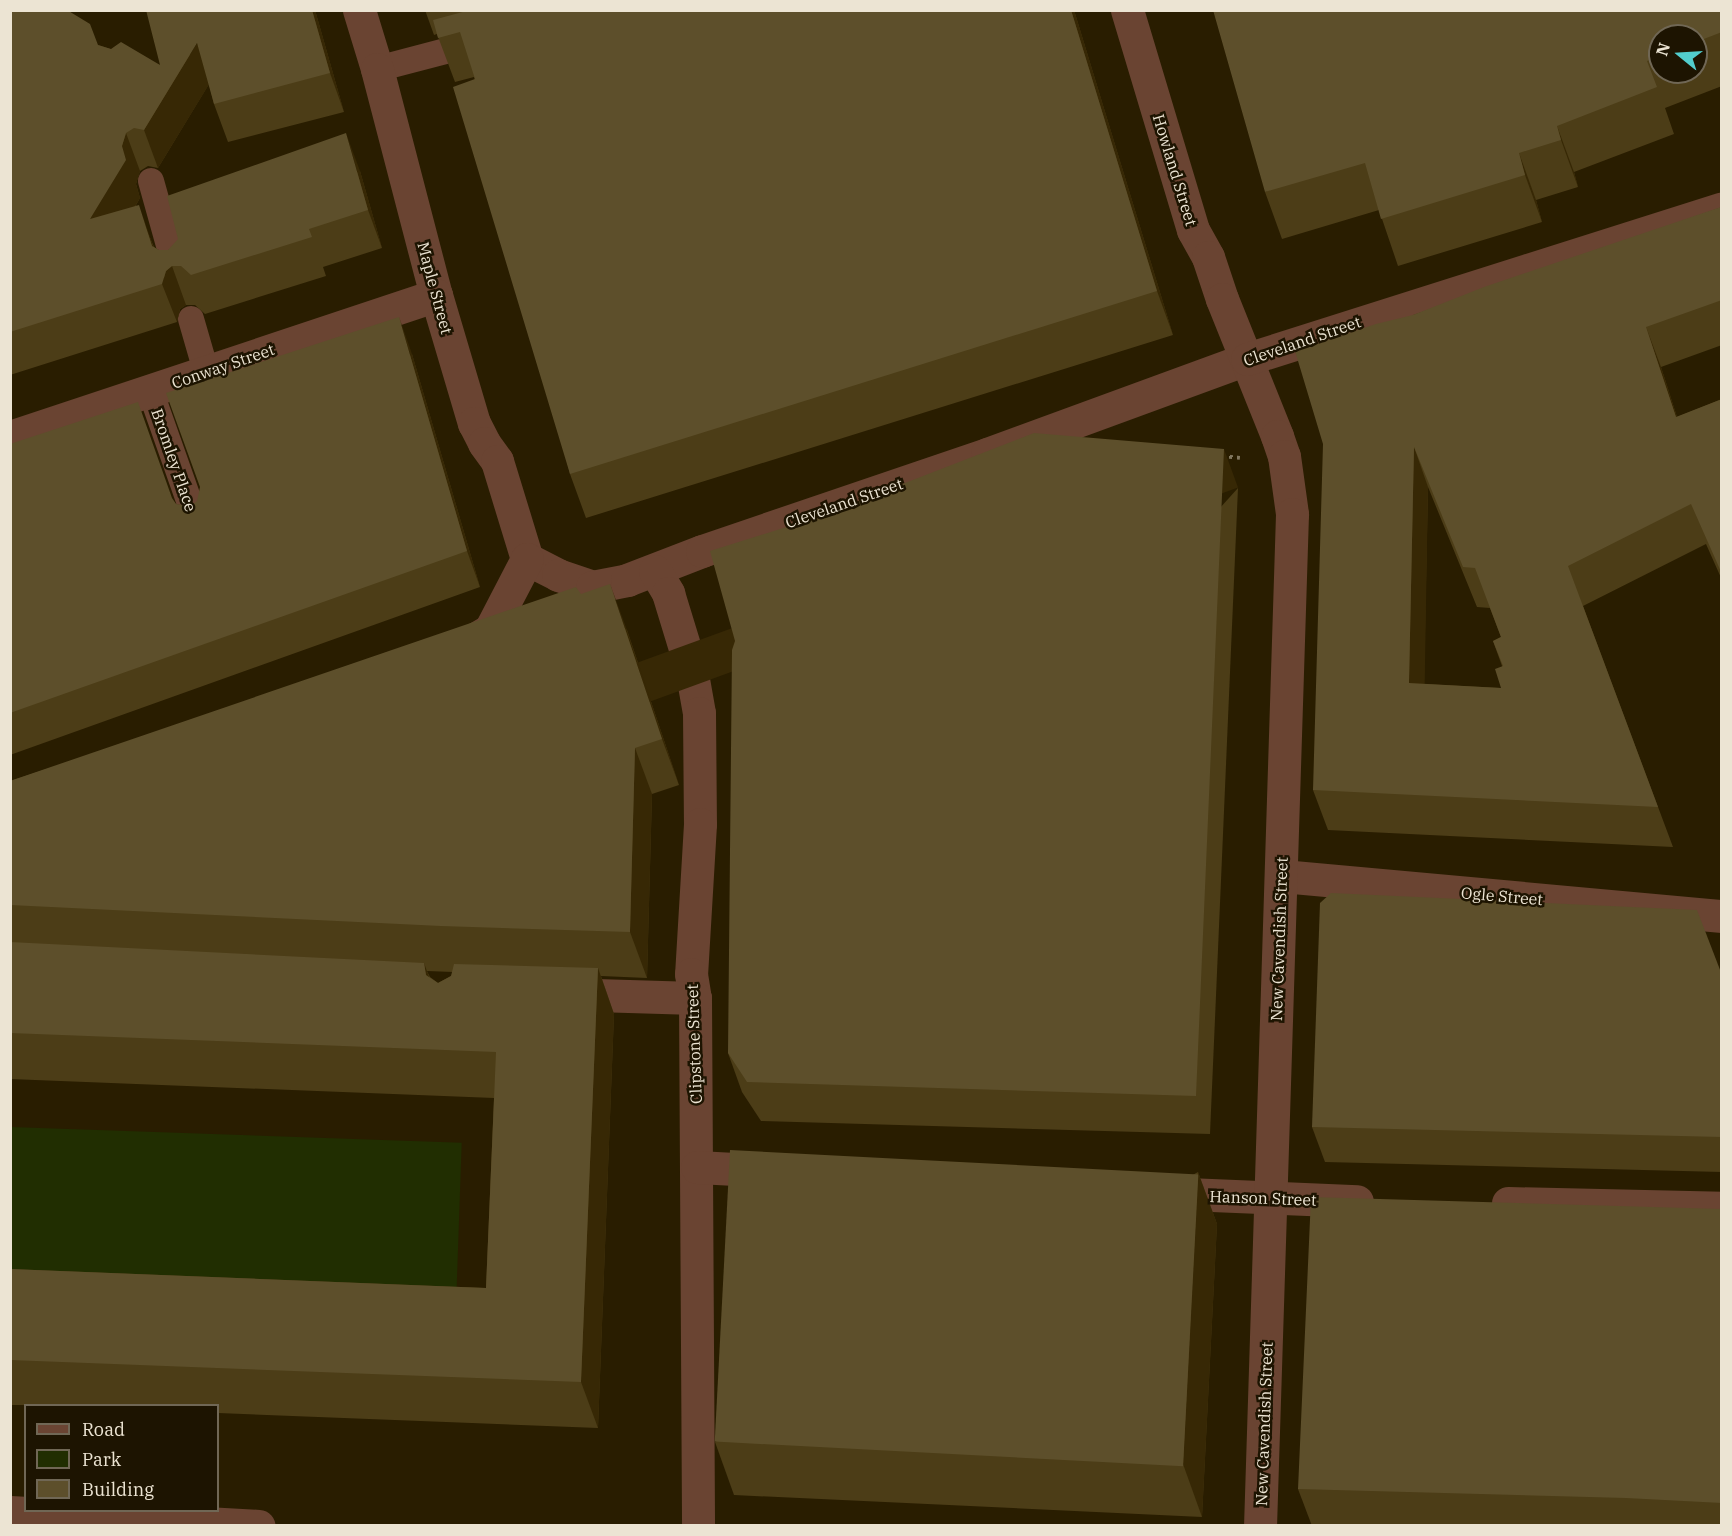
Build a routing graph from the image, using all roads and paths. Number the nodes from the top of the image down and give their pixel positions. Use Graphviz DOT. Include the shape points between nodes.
graph roads {
  1 [pos="359,10"];
  2 [pos="1127,10"];
  3 [pos="495,38"];
  4 [pos="377,69"];
  5 [pos="151,180"];
  6 [pos="1722,208"];
  7 [pos="177,274"];
  8 [pos="436,295"];
  9 [pos="191,319"];
  10 [pos="1247,359"];
  11 [pos="206,371"];
  12 [pos="150,390"];
  13 [pos="10,437"];
  14 [pos="1217,455"];
  15 [pos="1240,458"];
  16 [pos="199,529"];
  17 [pos="527,559"];
  18 [pos="655,571"];
  19 [pos="443,651"];
  20 [pos="1282,876"];
  21 [pos="1722,916"];
  22 [pos="526,993"];
  23 [pos="695,998"];
  24 [pos="697,1167"];
  25 [pos="806,1173"];
  26 [pos="1134,1191"];
  27 [pos="1270,1199"];
  28 [pos="1382,1201"];
  29 [pos="1476,1203"];
  30 [pos="1722,1208"];
  31 [pos="10,1512"];
  32 [pos="260,1526"];
  33 [pos="698,1526"];
  34 [pos="1260,1526"];
  1 -- 4 [label="street, Maple Street"];
  2 -- 10 [label="street, Howland Street" via="1193,230 1208,257"];
  3 -- 4 [label="lane"];
  4 -- 8 [label="street, Maple Street"];
  5 -- 7 [label="lane"];
  6 -- 10 [label="street, Cleveland Street"];
  8 -- 11 [label="street, Conway Street"];
  8 -- 17 [label="street, Maple Street" via="474,423 497,461"];
  9 -- 11 [label="lane"];
  10 -- 18 [label="street, Cleveland Street"];
  10 -- 20 [label="street, New Cavendish Street" via="1284,456 1292,514"];
  11 -- 12 [label="street, Conway Street"];
  12 -- 13 [label="street, Conway Street"];
  12 -- 16 [label="lane, Bromley Place"];
  14 -- 15 [label="path"];
  17 -- 18 [label="street, Cleveland Street" via="592,587"];
  17 -- 19 [label="street" via="490,630"];
  18 -- 23 [label="street, Clipstone Street" via="668,593 692,668 699,713 700,824 691,974"];
  20 -- 21 [label="street, Ogle Street"];
  20 -- 27 [label="street, New Cavendish Street"];
  22 -- 23 [label="street"];
  23 -- 24 [label="street, Clipstone Street"];
  24 -- 25 [label="street"];
  24 -- 33 [label="street, Clipstone Street"];
  26 -- 27 [label="street, Hanson Street"];
  27 -- 28 [label="street, Hanson Street"];
  27 -- 34 [label="street, New Cavendish Street"];
  29 -- 30 [label="street"];
  31 -- 32 [label="street"];
}
